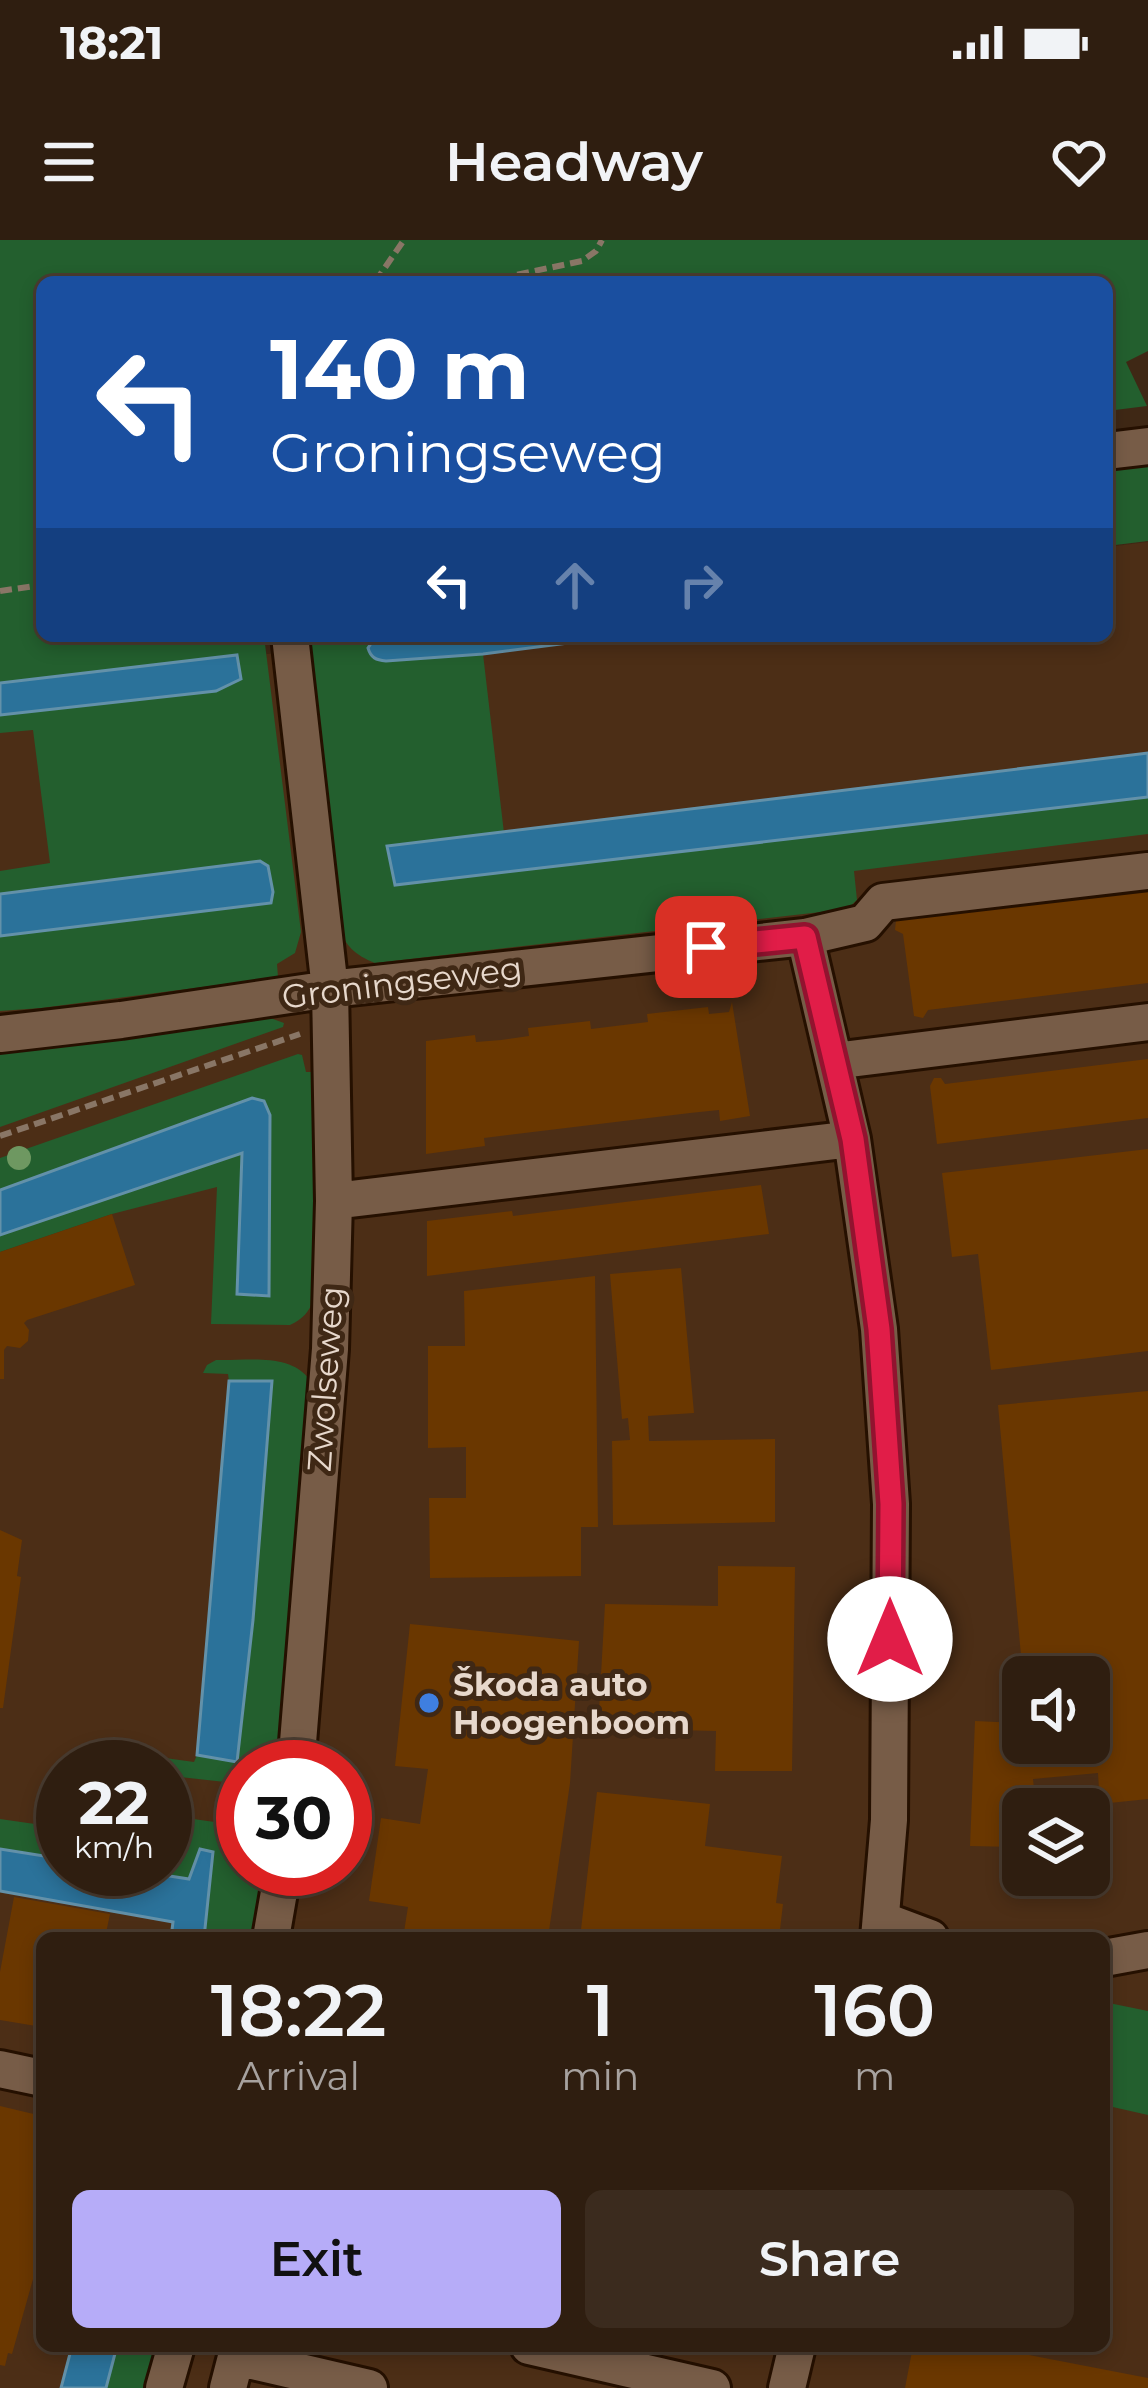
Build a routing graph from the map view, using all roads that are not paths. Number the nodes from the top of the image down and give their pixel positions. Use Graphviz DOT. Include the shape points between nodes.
graph roads {
  1 [pos="1148,446"];
  2 [pos="1113,450"];
  3 [pos="291,642"];
  4 [pos="1148,871"];
  5 [pos="805,937"];
  6 [pos="331,1006"];
  7 [pos="1148,1022"];
  8 [pos="0,1034"];
  9 [pos="834,1060"];
  10 [pos="853,1139"];
  11 [pos="334,1201"];
  12 [pos="298,1740"];
  13 [pos="279,1896"];
  14 [pos="880,1929"];
  15 [pos="273,1932"];
  16 [pos="1148,1950"];
  17 [pos="1110,1957"];
  18 [pos="0,2068"];
  19 [pos="36,2077"];
  20 [pos="174,2352"];
  21 [pos="555,2352"];
  22 [pos="796,2352"];
  23 [pos="164,2388"];
  24 [pos="228,2388"];
  25 [pos="369,2388"];
  26 [pos="712,2388"];
  27 [pos="787,2388"];
  1 -- 2 [label="street"];
  3 -- 6 [label="street, Zwolseweg"];
  4 -- 5 [label="street, Groningseweg" via="883,902 865,923"];
  5 -- 6 [label="street, Groningseweg"];
  5 -- 9 [label="street"];
  6 -- 8 [label="street, Groningseweg"];
  6 -- 11 [label="street, Zwolseweg"];
  7 -- 9 [label="street"];
  9 -- 10 [label="street"];
  10 -- 11 [label="street"];
  10 -- 14 [label="street" via="879,1329 891,1504 889,1820"];
  11 -- 12 [label="street, Zwolseweg"];
  13 -- 15 [label="street"];
  16 -- 17 [label="street"];
  18 -- 19 [label="street"];
  20 -- 23 [label="street"];
  21 -- 26 [label="street"];
  22 -- 27 [label="street"];
  24 -- 25 [label="street" via="236,2357"];
}
